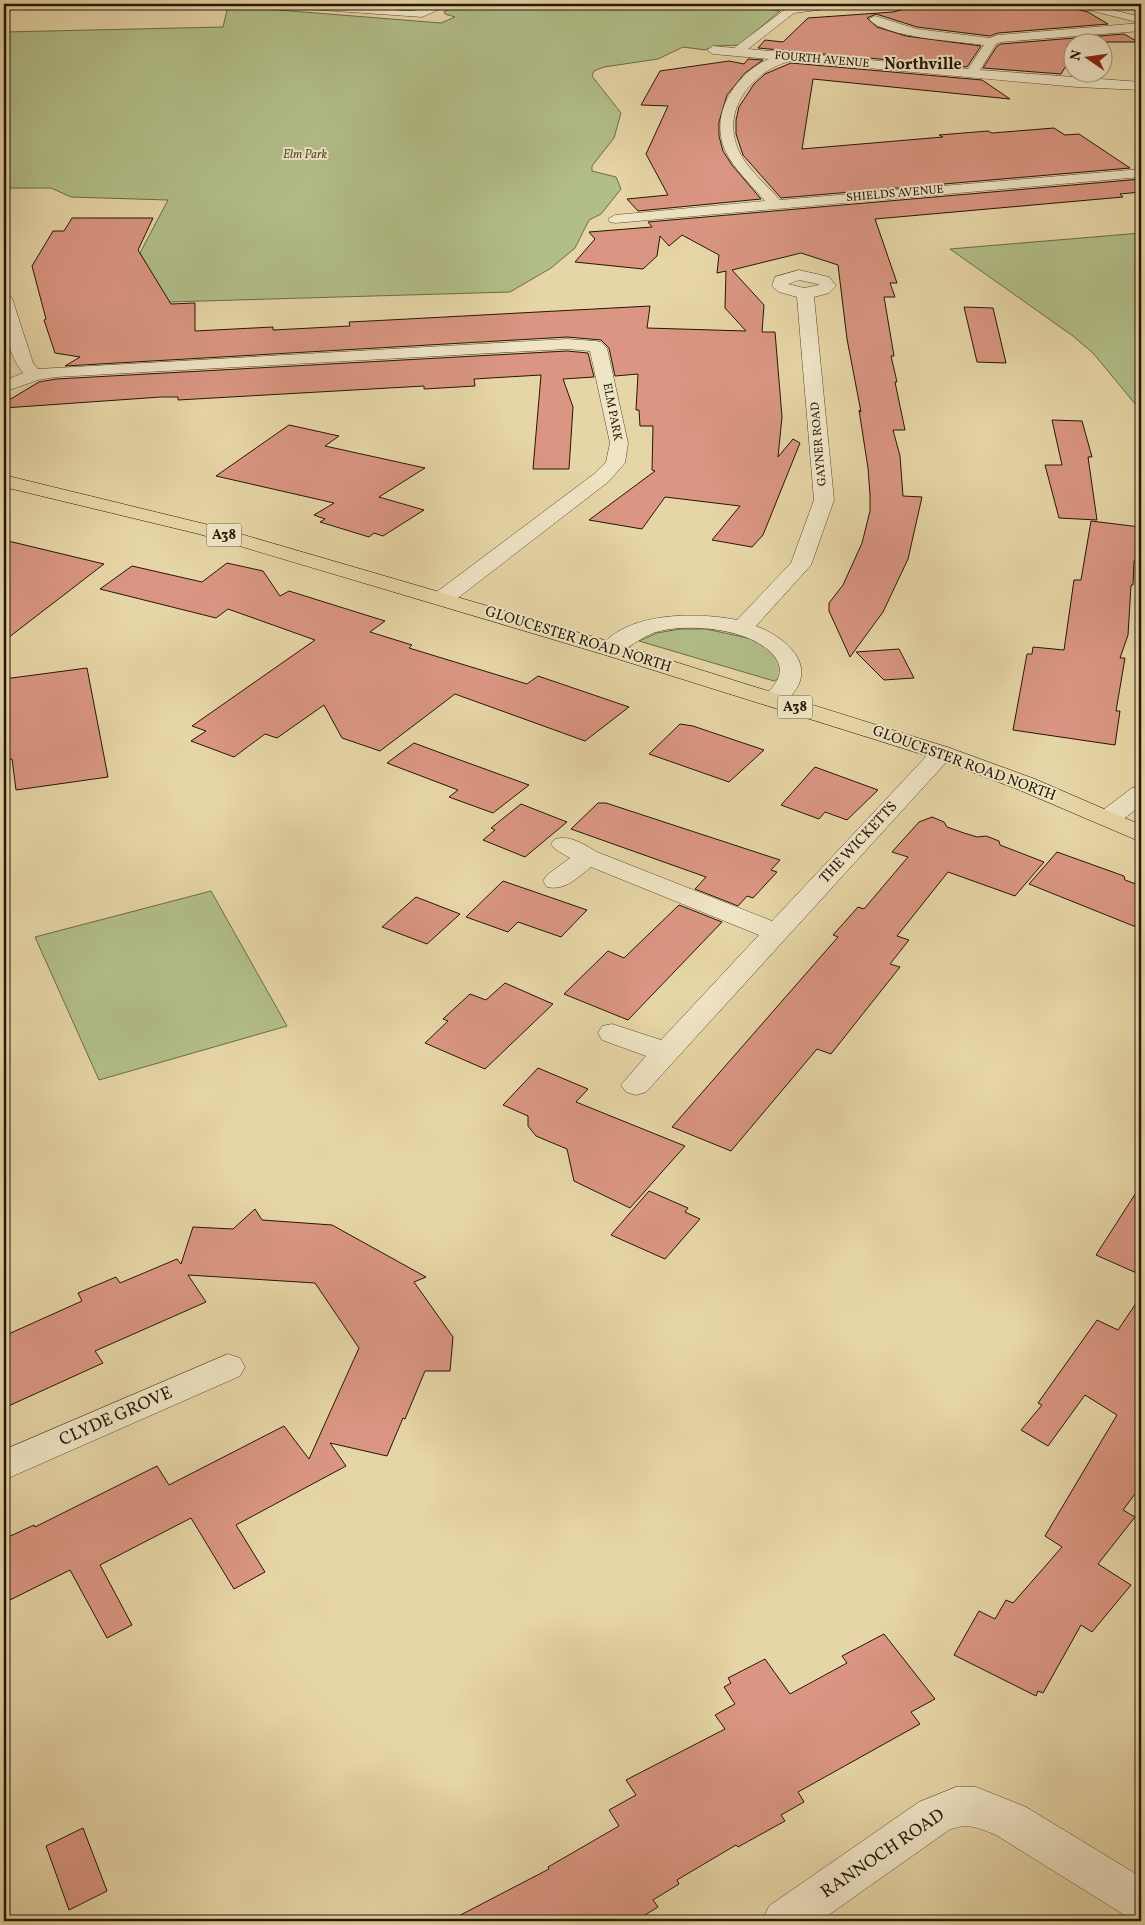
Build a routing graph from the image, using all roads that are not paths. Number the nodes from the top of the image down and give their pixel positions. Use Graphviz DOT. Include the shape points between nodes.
graph roads {
  1 [pos="278,4"];
  2 [pos="445,4"];
  3 [pos="1076,4"];
  4 [pos="831,7"];
  5 [pos="875,19"];
  6 [pos="1141,20"];
  7 [pos="1141,27"];
  8 [pos="992,42"];
  9 [pos="713,50"];
  10 [pos="737,52"];
  11 [pos="790,58"];
  12 [pos="972,73"];
  13 [pos="1141,86"];
  14 [pos="1141,173"];
  15 [pos="776,205"];
  16 [pos="615,219"];
  17 [pos="805,293"];
  18 [pos="4,298"];
  19 [pos="34,376"];
  20 [pos="4,388"];
  21 [pos="4,481"];
  22 [pos="442,599"];
  23 [pos="742,628"];
  24 [pos="610,649"];
  25 [pos="774,700"];
  26 [pos="942,753"];
  27 [pos="1141,793"];
  28 [pos="1108,818"];
  29 [pos="1141,834"];
  30 [pos="564,844"];
  31 [pos="588,858"];
  32 [pos="556,881"];
  33 [pos="776,932"];
  34 [pos="612,1033"];
  35 [pos="665,1052"];
  36 [pos="636,1085"];
  37 [pos="228,1367"];
  38 [pos="4,1466"];
  39 [pos="1141,1901"];
  40 [pos="784,1921"];
  1 -- 2 [label="street" via="422,14"];
  3 -- 6 [label="street"];
  4 -- 10 [label="street" via="801,8 785,13"];
  5 -- 8 [label="street" via="890,27 915,32"];
  7 -- 8 [label="street" via="1004,38"];
  8 -- 12 [label="street"];
  9 -- 10 [label="street, FOURTH AVENUE"];
  10 -- 11 [label="street, FOURTH AVENUE"];
  11 -- 12 [label="street, FOURTH AVENUE"];
  11 -- 15 [label="street" via="773,60 744,83 728,115 728,135 735,156"];
  12 -- 13 [label="street, FOURTH AVENUE"];
  14 -- 15 [label="street, SHIELDS AVENUE"];
  15 -- 16 [label="street, SHIELDS AVENUE" via="652,221"];
  17 -- 23 [label="street, GAYNER ROAD" via="824,500 801,564"];
  18 -- 19 [label="street" via="25,364"];
  19 -- 20 [label="street, ELM PARK"];
  19 -- 22 [label="street, ELM PARK" via="56,372 538,346 596,346 620,443 614,463 601,478"];
  21 -- 22 [label="main road, GLOUCESTER ROAD NORTH / A38" via="206,530"];
  22 -- 24 [label="main road, GLOUCESTER ROAD NORTH / A38"];
  23 -- 24 [label="street" via="684,623 657,625 631,635"];
  23 -- 25 [label="street" via="766,639 785,653 790,679"];
  24 -- 25 [label="main road, GLOUCESTER ROAD NORTH / A38"];
  25 -- 26 [label="main road, GLOUCESTER ROAD NORTH / A38"];
  26 -- 28 [label="main road, GLOUCESTER ROAD NORTH / A38"];
  26 -- 33 [label="street, THE WICKETTS"];
  27 -- 28 [label="street"];
  28 -- 29 [label="main road, GLOUCESTER ROAD NORTH / A38"];
  30 -- 31 [label="street"];
  31 -- 32 [label="street"];
  31 -- 33 [label="street"];
  33 -- 35 [label="street, THE WICKETTS"];
  34 -- 35 [label="street"];
  35 -- 36 [label="street, THE WICKETTS"];
  37 -- 38 [label="street, CLYDE GROVE"];
  39 -- 40 [label="street, RANNOCH ROAD" via="1012,1821 976,1806 956,1806 934,1816"];
}
